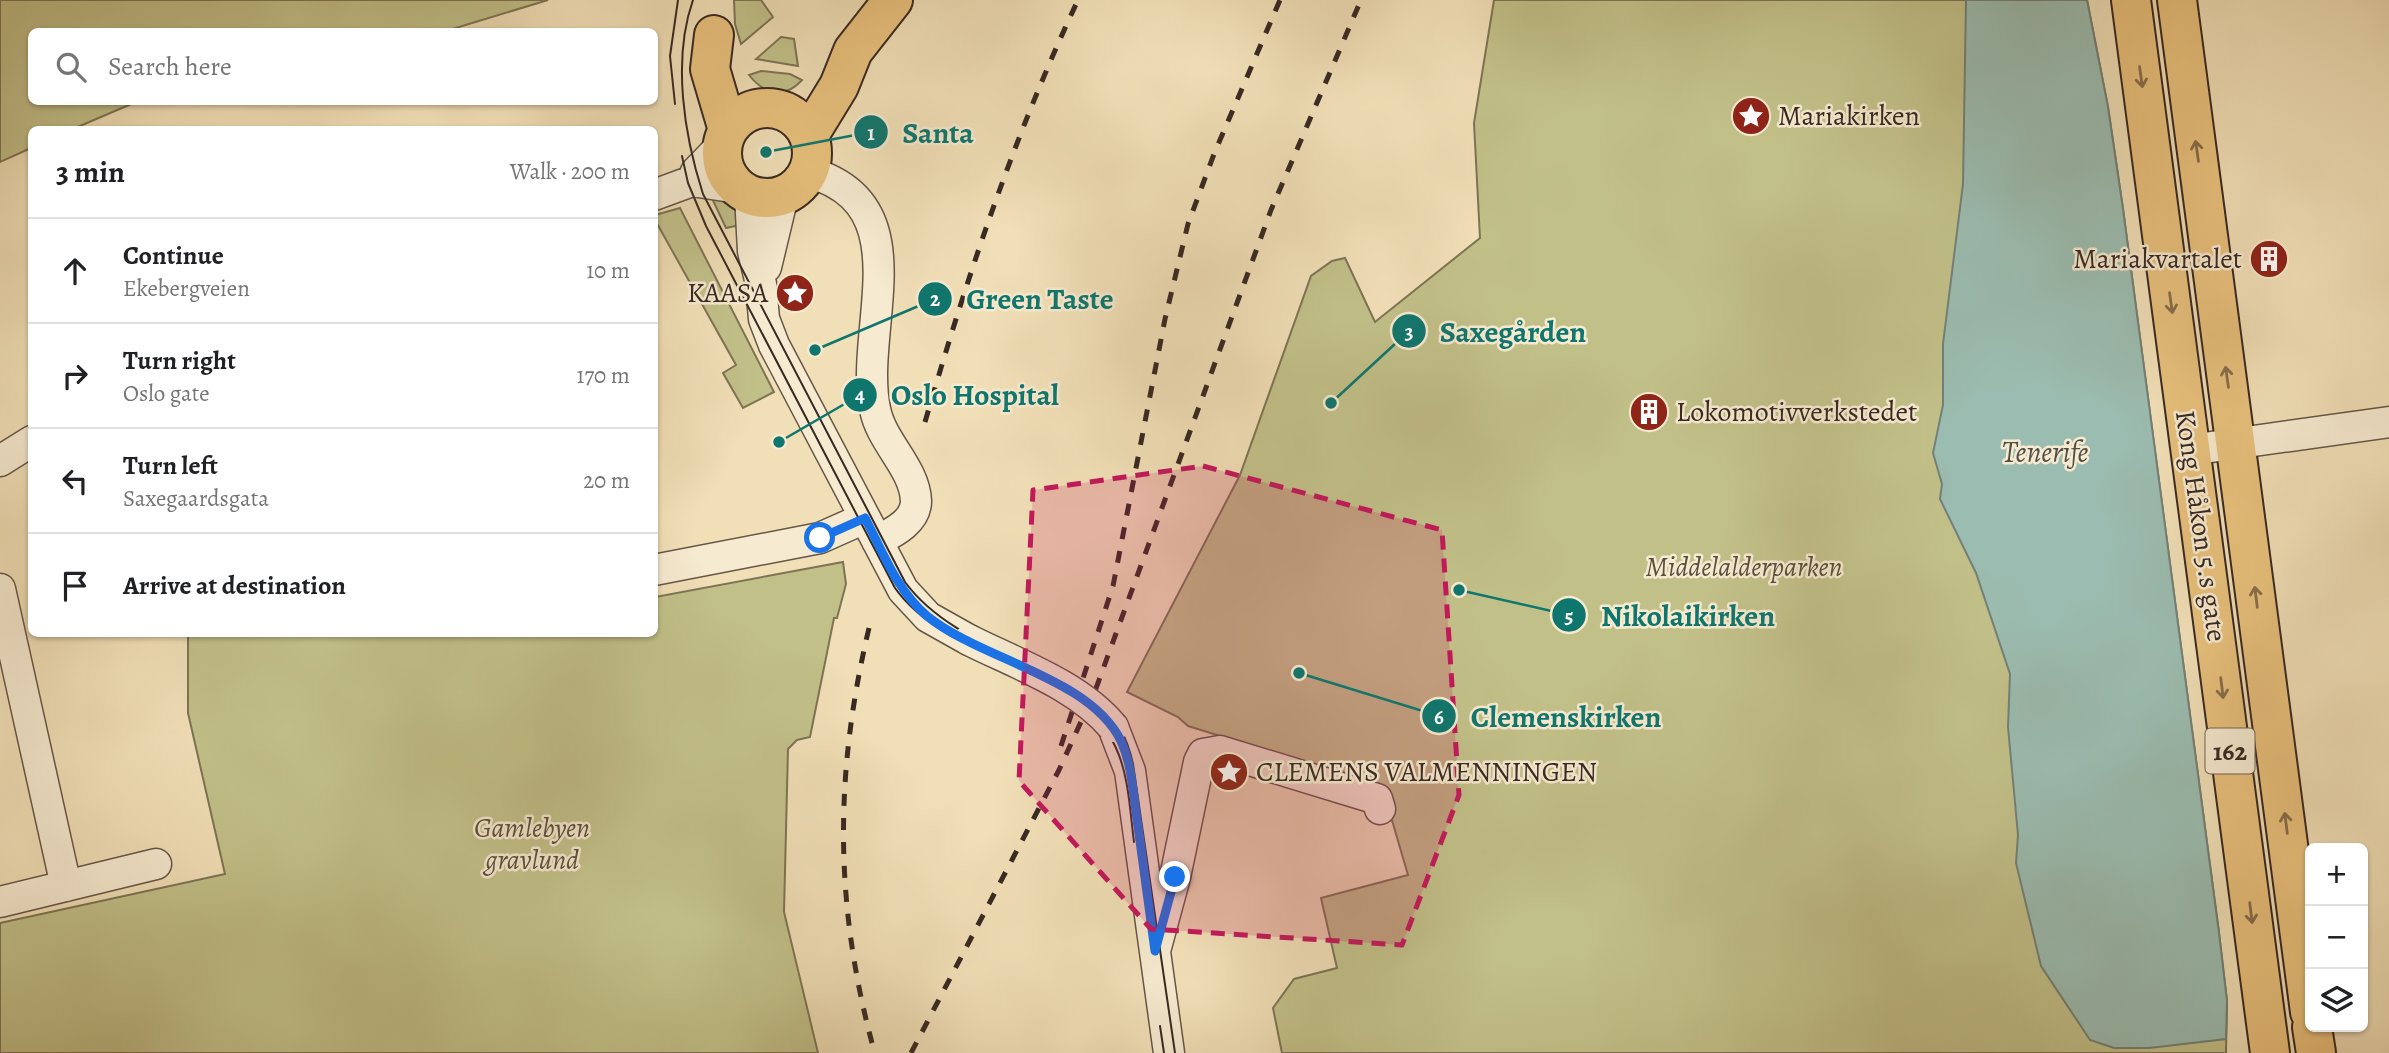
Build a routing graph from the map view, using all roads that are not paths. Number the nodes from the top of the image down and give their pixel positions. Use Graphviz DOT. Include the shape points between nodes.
graph roads {
  1 [pos="893,0"];
  2 [pos="2179,0"];
  3 [pos="2132,5"];
  4 [pos="725,137"];
  5 [pos="776,158"];
  6 [pos="692,181"];
  7 [pos="658,194"];
  8 [pos="2389,422"];
  9 [pos="28,444"];
  10 [pos="2236,444"];
  11 [pos="2190,450"];
  12 [pos="0,461"];
  13 [pos="871,530"];
  14 [pos="658,569"];
  15 [pos="0,590"];
  16 [pos="1380,809"];
  17 [pos="156,864"];
  18 [pos="66,886"];
  19 [pos="0,902"];
  20 [pos="1155,951"];
  21 [pos="2305,974"];
  22 [pos="2313,1032"];
  23 [pos="1169,1053"];
  24 [pos="2270,1053"];
  25 [pos="2316,1053"];
  1 -- 5 [label="main road" via="853,51 839,86 816,119"];
  2 -- 3 [label="street"];
  10 -- 2 [label="main road, Kong Håkon 5.s gate / 162, one-way"];
  3 -- 11 [label="main road, Kong Håkon 5.s gate / 162, one-way"];
  4 -- 5 [label="main road" via="740,117"];
  4 -- 5 [label="main road" via="726,173"];
  4 -- 5 [label="main road" via="710,69 714,36"];
  4 -- 6 [label="street"];
  5 -- 6 [label="street"];
  5 -- 13 [label="street" via="753,251 766,328"];
  5 -- 13 [label="street" via="839,183 873,227 879,252 874,409 916,501 909,518 896,531"];
  6 -- 7 [label="street"];
  8 -- 10 [label="street"];
  9 -- 12 [label="street"];
  10 -- 11 [label="street"];
  21 -- 10 [label="main road, Kong Håkon 5.s gate / 162, one-way"];
  11 -- 24 [label="main road, Kong Håkon 5.s gate / 162, one-way"];
  13 -- 14 [label="street"];
  13 -- 20 [label="street, bridge" via="903,590 935,621 1073,693 1113,727 1130,771"];
  15 -- 18 [label="street"];
  16 -- 20 [label="street" via="1377,799 1339,787 1220,751 1203,754"];
  17 -- 18 [label="street"];
  18 -- 19 [label="street"];
  20 -- 23 [label="street"];
  22 -- 25 [label="main road"];
}
